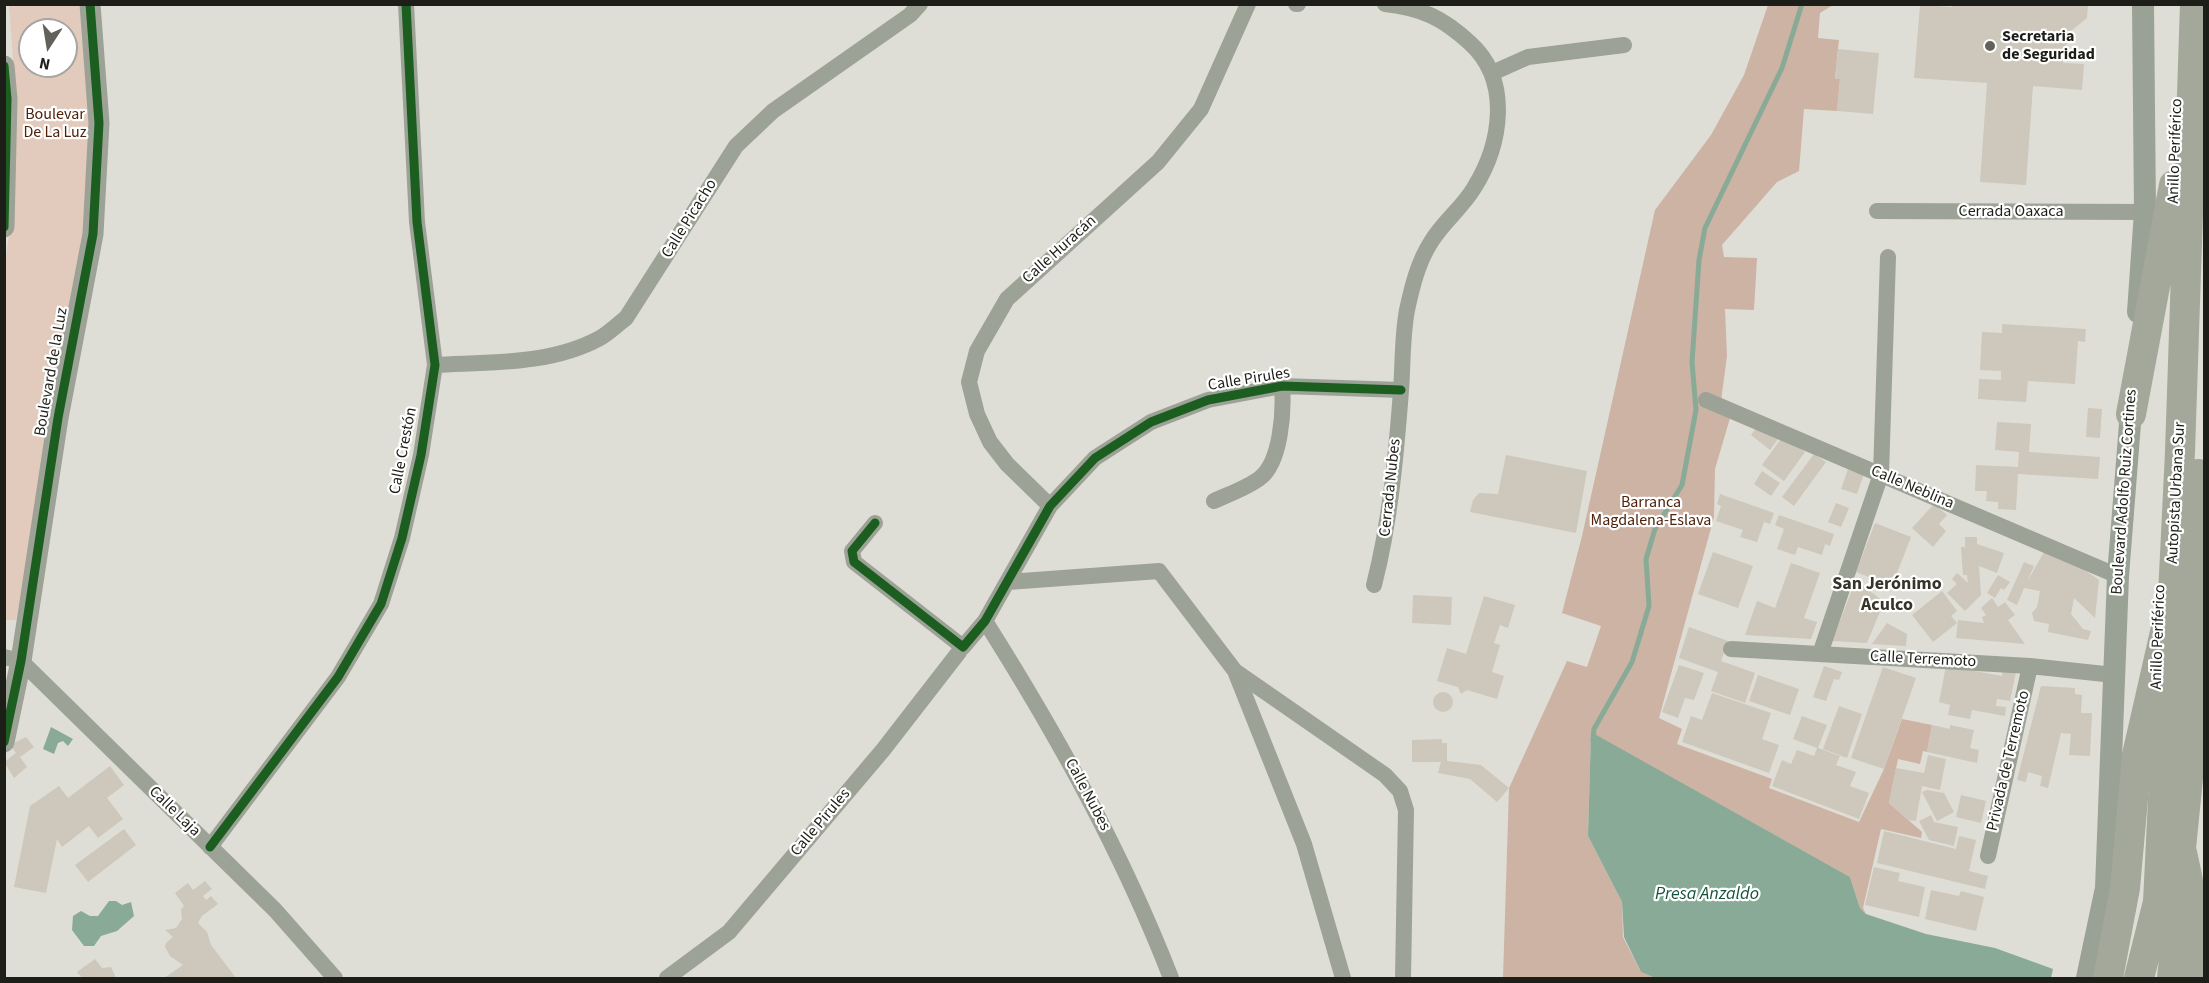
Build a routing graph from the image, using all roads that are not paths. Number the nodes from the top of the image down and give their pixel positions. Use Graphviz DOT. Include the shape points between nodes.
graph roads {
  1 [pos="90,4"];
  2 [pos="406,4"];
  3 [pos="920,4"];
  4 [pos="1248,4"];
  5 [pos="1386,4"];
  6 [pos="2143,4"];
  7 [pos="2182,4"];
  8 [pos="2195,4"];
  9 [pos="1624,45"];
  10 [pos="4,66"];
  11 [pos="1492,73"];
  12 [pos="2174,182"];
  13 [pos="1877,211"];
  14 [pos="2145,212"];
  15 [pos="2205,223"];
  16 [pos="4,226"];
  17 [pos="1888,257"];
  18 [pos="435,365"];
  19 [pos="1282,386"];
  20 [pos="1401,390"];
  21 [pos="1706,400"];
  22 [pos="2131,414"];
  23 [pos="1881,474"];
  24 [pos="1214,501"];
  25 [pos="1050,506"];
  26 [pos="874,524"];
  27 [pos="2118,576"];
  28 [pos="1008,582"];
  29 [pos="1374,585"];
  30 [pos="2173,597"];
  31 [pos="985,621"];
  32 [pos="2205,632"];
  33 [pos="961,649"];
  34 [pos="1731,649"];
  35 [pos="1820,654"];
  36 [pos="13,659"];
  37 [pos="2030,666"];
  38 [pos="1235,671"];
  39 [pos="2204,673"];
  40 [pos="2114,675"];
  41 [pos="4,742"];
  42 [pos="210,847"];
  43 [pos="2182,853"];
  44 [pos="1988,856"];
  45 [pos="2205,893"];
  46 [pos="335,978"];
  47 [pos="668,978"];
  48 [pos="1171,978"];
  49 [pos="1343,978"];
  50 [pos="1403,978"];
  51 [pos="2087,978"];
  52 [pos="2108,978"];
  53 [pos="2128,978"];
  54 [pos="2139,978"];
  55 [pos="2159,978"];
  56 [pos="2172,978"];
  57 [pos="2184,978"];
  58 [pos="2189,978"];
  1 -- 36 [label="street, Boulevard de la Luz" via="99,123 93,234"];
  2 -- 18 [label="street, Calle Crestón" via="417,222"];
  3 -- 18 [label="street, Calle Picacho" via="910,15 773,111 736,146 626,318 602,338 565,353 530,359"];
  4 -- 25 [label="street, Calle Huracán" via="1201,109 1158,162 1007,299 977,351 969,382 977,414 990,442"];
  5 -- 11 [label="street" via="1414,7 1449,24 1480,52"];
  6 -- 14 [label="main road, Boulevard Adolfo Ruiz Cortines"];
  7 -- 12 [label="highway, Anillo Periférico"];
  8 -- 30 [label="highway, Autopista Urbana Sur"];
  9 -- 11 [label="street" via="1528,57"];
  10 -- 16 [label="street"];
  11 -- 20 [label="street, Cerrada Nubes" via="1499,112 1492,153 1473,190 1431,241 1417,272 1404,332"];
  12 -- 22 [label="highway"];
  12 -- 53 [label="highway, Anillo Periférico" via="2154,804 2138,949"];
  13 -- 14 [label="street, Cerrada Oaxaca"];
  14 -- 22 [label="main road, Boulevard Adolfo Ruiz Cortines"];
  15 -- 43 [label="highway, Autopista Urbana Sur" via="2194,718"];
  17 -- 23 [label="street"];
  18 -- 42 [label="street, Calle Crestón" via="402,538 381,604 338,676"];
  19 -- 20 [label="street, Calle Pirules"];
  19 -- 24 [label="street" via="1274,463 1260,478"];
  19 -- 25 [label="street, Calle Pirules" via="1208,400 1151,422 1095,458"];
  20 -- 29 [label="street, Cerrada Nubes" via="1385,544"];
  21 -- 23 [label="street, Calle Neblina"];
  22 -- 27 [label="main road, Boulevard Adolfo Ruiz Cortines"];
  23 -- 27 [label="street, Calle Neblina"];
  23 -- 35 [label="street"];
  25 -- 28 [label="street, Calle Pirules"];
  26 -- 33 [label="street" via="852,551 854,562"];
  27 -- 40 [label="main road, Boulevard Adolfo Ruiz Cortines"];
  28 -- 31 [label="street, Calle Pirules"];
  28 -- 38 [label="street" via="1159,571"];
  30 -- 52 [label="highway, bridge" via="2137,755 2125,888"];
  30 -- 54 [label="highway, Autopista Urbana Sur, bridge" via="2158,902"];
  31 -- 33 [label="street, Calle Pirules"];
  31 -- 48 [label="street, Calle Nubes" via="1097,812"];
  32 -- 39 [label="highway"];
  33 -- 47 [label="street, Calle Pirules" via="883,750 729,932"];
  34 -- 35 [label="street, Calle Terremoto"];
  35 -- 37 [label="street, Calle Terremoto"];
  36 -- 41 [label="street, Boulevard de la Luz"];
  36 -- 42 [label="street, Calle Laja"];
  37 -- 40 [label="street, Calle Terremoto"];
  37 -- 44 [label="street, Privada de Terremoto"];
  38 -- 49 [label="street" via="1304,844"];
  38 -- 50 [label="street" via="1385,775 1400,791 1407,819"];
  39 -- 56 [label="highway"];
  40 -- 51 [label="main road, Boulevard Adolfo Ruiz Cortines" via="2106,888"];
  42 -- 46 [label="street, Calle Laja" via="275,910"];
  43 -- 55 [label="highway, Autopista Urbana Sur" via="2172,924"];
  43 -- 58 [label="highway, bridge" via="2193,902 2194,950"];
  45 -- 57 [label="main road, bridge"];
}
